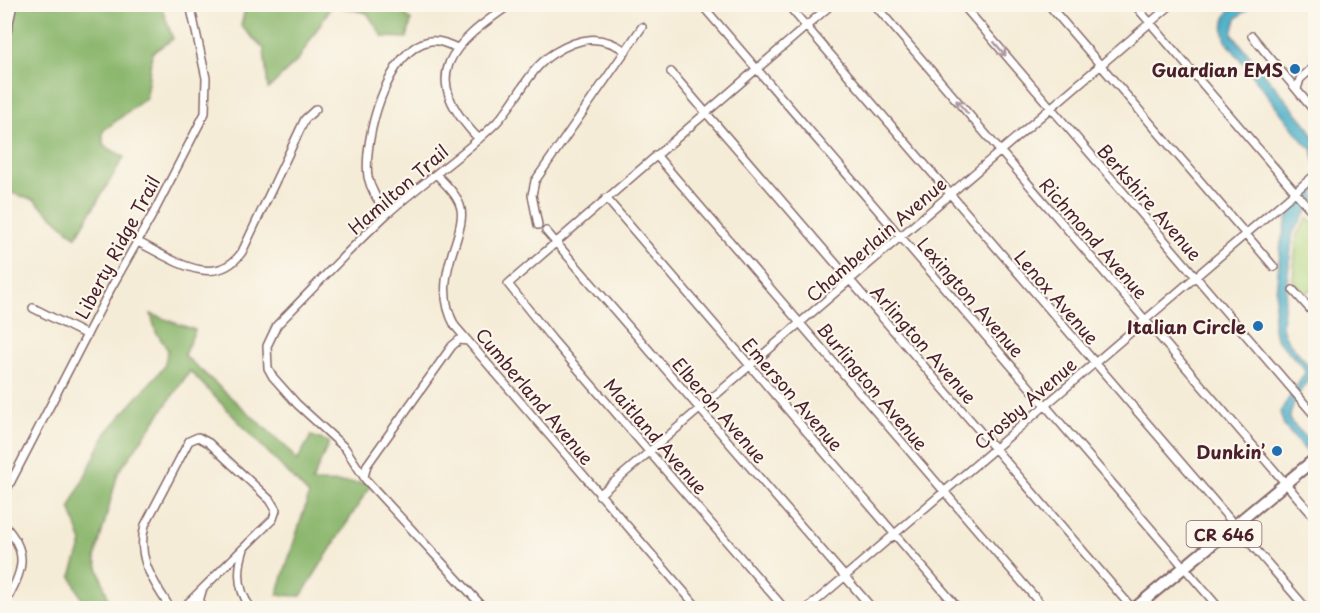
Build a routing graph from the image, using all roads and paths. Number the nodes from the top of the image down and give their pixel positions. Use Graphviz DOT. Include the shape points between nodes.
graph roads {
  1 [pos="13,4"];
  2 [pos="511,4"];
  3 [pos="701,4"];
  4 [pos="786,4"];
  5 [pos="832,4"];
  6 [pos="874,4"];
  7 [pos="962,4"];
  8 [pos="1048,4"];
  9 [pos="1134,4"];
  10 [pos="1172,4"];
  11 [pos="192,6"];
  12 [pos="1150,23"];
  13 [pos="642,27"];
  14 [pos="806,27"];
  15 [pos="8,32"];
  16 [pos="1252,36"];
  17 [pos="457,48"];
  18 [pos="626,51"];
  19 [pos="1316,65"];
  20 [pos="1101,66"];
  21 [pos="756,69"];
  22 [pos="671,72"];
  23 [pos="1297,89"];
  24 [pos="316,109"];
  25 [pos="1050,109"];
  26 [pos="706,112"];
  27 [pos="1316,113"];
  28 [pos="479,139"];
  29 [pos="1000,152"];
  30 [pos="656,155"];
  31 [pos="1316,174"];
  32 [pos="437,175"];
  33 [pos="1295,191"];
  34 [pos="950,195"];
  35 [pos="606,198"];
  36 [pos="387,214"];
  37 [pos="1316,216"];
  38 [pos="538,225"];
  39 [pos="546,231"];
  40 [pos="1245,234"];
  41 [pos="900,238"];
  42 [pos="136,241"];
  43 [pos="556,242"];
  44 [pos="1274,267"];
  45 [pos="1195,277"];
  46 [pos="850,281"];
  47 [pos="1293,290"];
  48 [pos="33,308"];
  49 [pos="1316,316"];
  50 [pos="1145,320"];
  51 [pos="801,324"];
  52 [pos="87,335"];
  53 [pos="468,341"];
  54 [pos="1095,363"];
  55 [pos="750,367"];
  56 [pos="1045,406"];
  57 [pos="700,410"];
  58 [pos="1316,417"];
  59 [pos="994,449"];
  60 [pos="650,452"];
  61 [pos="1314,459"];
  62 [pos="364,477"];
  63 [pos="1285,483"];
  64 [pos="944,492"];
  65 [pos="4,495"];
  66 [pos="599,495"];
  67 [pos="1316,519"];
  68 [pos="4,525"];
  69 [pos="1234,525"];
  70 [pos="894,534"];
  71 [pos="245,547"];
  72 [pos="1184,568"];
  73 [pos="844,577"];
  74 [pos="202,590"];
  75 [pos="4,605"];
  76 [pos="170,609"];
  77 [pos="183,609"];
  78 [pos="197,609"];
  79 [pos="251,609"];
  80 [pos="484,609"];
  81 [pos="698,609"];
  82 [pos="784,609"];
  83 [pos="808,609"];
  84 [pos="872,609"];
  85 [pos="958,609"];
  86 [pos="1044,609"];
  87 [pos="1134,609"];
  88 [pos="1219,609"];
  89 [pos="1306,609"];
  1 -- 15 [label="street"];
  2 -- 17 [label="street" via="470,33"];
  3 -- 21 [label="street, Lexington Avenue"];
  4 -- 14 [label="street, Lenox Avenue"];
  5 -- 14 [label="street"];
  29 -- 6 [label="street, Richmond Avenue, one-way"];
  7 -- 25 [label="street, Berkshire Avenue, one-way"];
  8 -- 20 [label="street"];
  9 -- 12 [label="street"];
  10 -- 12 [label="street, Chamberlain Avenue"];
  11 -- 42 [label="street, Liberty Ridge Trail" via="207,88 206,113"];
  12 -- 20 [label="street, Chamberlain Avenue"];
  12 -- 33 [label="street"];
  13 -- 18 [label="street"];
  14 -- 21 [label="street"];
  14 -- 34 [label="street, Lenox Avenue"];
  16 -- 23 [label="street"];
  17 -- 28 [label="street" via="447,73 449,94 459,117"];
  17 -- 36 [label="street" via="433,41 414,48 377,104 370,131 368,174"];
  18 -- 28 [label="street, Hamilton Trail" via="597,38 552,54"];
  18 -- 38 [label="street" via="536,181 532,201"];
  19 -- 23 [label="street" via="1300,79"];
  20 -- 25 [label="street, Chamberlain Avenue"];
  20 -- 40 [label="street"];
  21 -- 26 [label="street"];
  21 -- 41 [label="street, Lexington Avenue"];
  22 -- 26 [label="street, Arlington Avenue"];
  23 -- 27 [label="street"];
  24 -- 42 [label="street" via="305,119 242,252 229,266 202,272"];
  25 -- 29 [label="street, Chamberlain Avenue"];
  25 -- 45 [label="street, Berkshire Avenue"];
  26 -- 30 [label="street"];
  26 -- 46 [label="street, Arlington Avenue"];
  28 -- 32 [label="street, Hamilton Trail"];
  29 -- 34 [label="street, Chamberlain Avenue"];
  29 -- 50 [label="street, Richmond Avenue"];
  30 -- 35 [label="street"];
  30 -- 51 [label="street, Burlington Avenue"];
  31 -- 33 [label="street, Crosby Avenue"];
  32 -- 36 [label="street, Hamilton Trail"];
  32 -- 53 [label="street, Cumberland Avenue" via="461,208 445,296 452,319"];
  33 -- 37 [label="street"];
  33 -- 40 [label="street, Crosby Avenue"];
  34 -- 41 [label="street, Chamberlain Avenue"];
  34 -- 54 [label="street, Lenox Avenue"];
  35 -- 43 [label="street"];
  35 -- 55 [label="street, Emerson Avenue"];
  36 -- 62 [label="street, Hamilton Trail" via="277,325 267,346 268,368 273,377 345,448"];
  39 -- 43 [label="street, Elberon Avenue"];
  40 -- 44 [label="street"];
  40 -- 45 [label="street, Crosby Avenue"];
  41 -- 46 [label="street, Chamberlain Avenue"];
  41 -- 56 [label="street, Lexington Avenue"];
  42 -- 52 [label="street, Liberty Ridge Trail"];
  43 -- 57 [label="street, Elberon Avenue"];
  43 -- 60 [label="street, Maitland Avenue" via="509,282 510,288"];
  45 -- 50 [label="street, Crosby Avenue"];
  45 -- 58 [label="street, Berkshire Avenue"];
  46 -- 51 [label="street, Chamberlain Avenue"];
  46 -- 59 [label="street, Arlington Avenue"];
  47 -- 49 [label="street"];
  48 -- 52 [label="street"];
  50 -- 54 [label="street, Crosby Avenue"];
  50 -- 63 [label="street, Richmond Avenue"];
  51 -- 55 [label="street, Chamberlain Avenue"];
  51 -- 64 [label="street, Burlington Avenue"];
  52 -- 65 [label="street, Liberty Ridge Trail"];
  53 -- 62 [label="street" via="459,340 452,346 367,465"];
  53 -- 66 [label="street, Cumberland Avenue"];
  54 -- 56 [label="street, Crosby Avenue"];
  54 -- 69 [label="street, Lenox Avenue"];
  55 -- 57 [label="street, Chamberlain Avenue"];
  55 -- 70 [label="street, Emerson Avenue"];
  56 -- 59 [label="street, Crosby Avenue"];
  56 -- 72 [label="street, Lexington Avenue"];
  57 -- 60 [label="street, Chamberlain Avenue"];
  57 -- 73 [label="street, Elberon Avenue"];
  59 -- 64 [label="street, Crosby Avenue"];
  59 -- 87 [label="street, Arlington Avenue"];
  60 -- 66 [label="street, Chamberlain Avenue"];
  60 -- 82 [label="street, Maitland Avenue"];
  61 -- 63 [label="main road, CR 646"];
  62 -- 80 [label="street, Hamilton Trail"];
  63 -- 67 [label="street, Richmond Avenue"];
  63 -- 69 [label="main road, CR 646"];
  64 -- 70 [label="street, Crosby Avenue"];
  64 -- 86 [label="street, Burlington Avenue"];
  66 -- 81 [label="street, Cumberland Avenue"];
  68 -- 75 [label="street" via="18,544 22,566"];
  69 -- 72 [label="main road, CR 646"];
  69 -- 89 [label="street, Lenox Avenue"];
  70 -- 73 [label="street, Crosby Avenue"];
  70 -- 85 [label="street, Emerson Avenue"];
  71 -- 74 [label="street"];
  71 -- 76 [label="street" via="275,515 275,506 205,440 198,437 189,441 141,539 144,564"];
  71 -- 79 [label="street" via="239,575"];
  72 -- 87 [label="main road, CR 646"];
  72 -- 88 [label="street, Lexington Avenue"];
  73 -- 83 [label="street, Crosby Avenue"];
  73 -- 84 [label="street, Elberon Avenue"];
  74 -- 77 [label="street"];
  74 -- 78 [label="street"];
}
